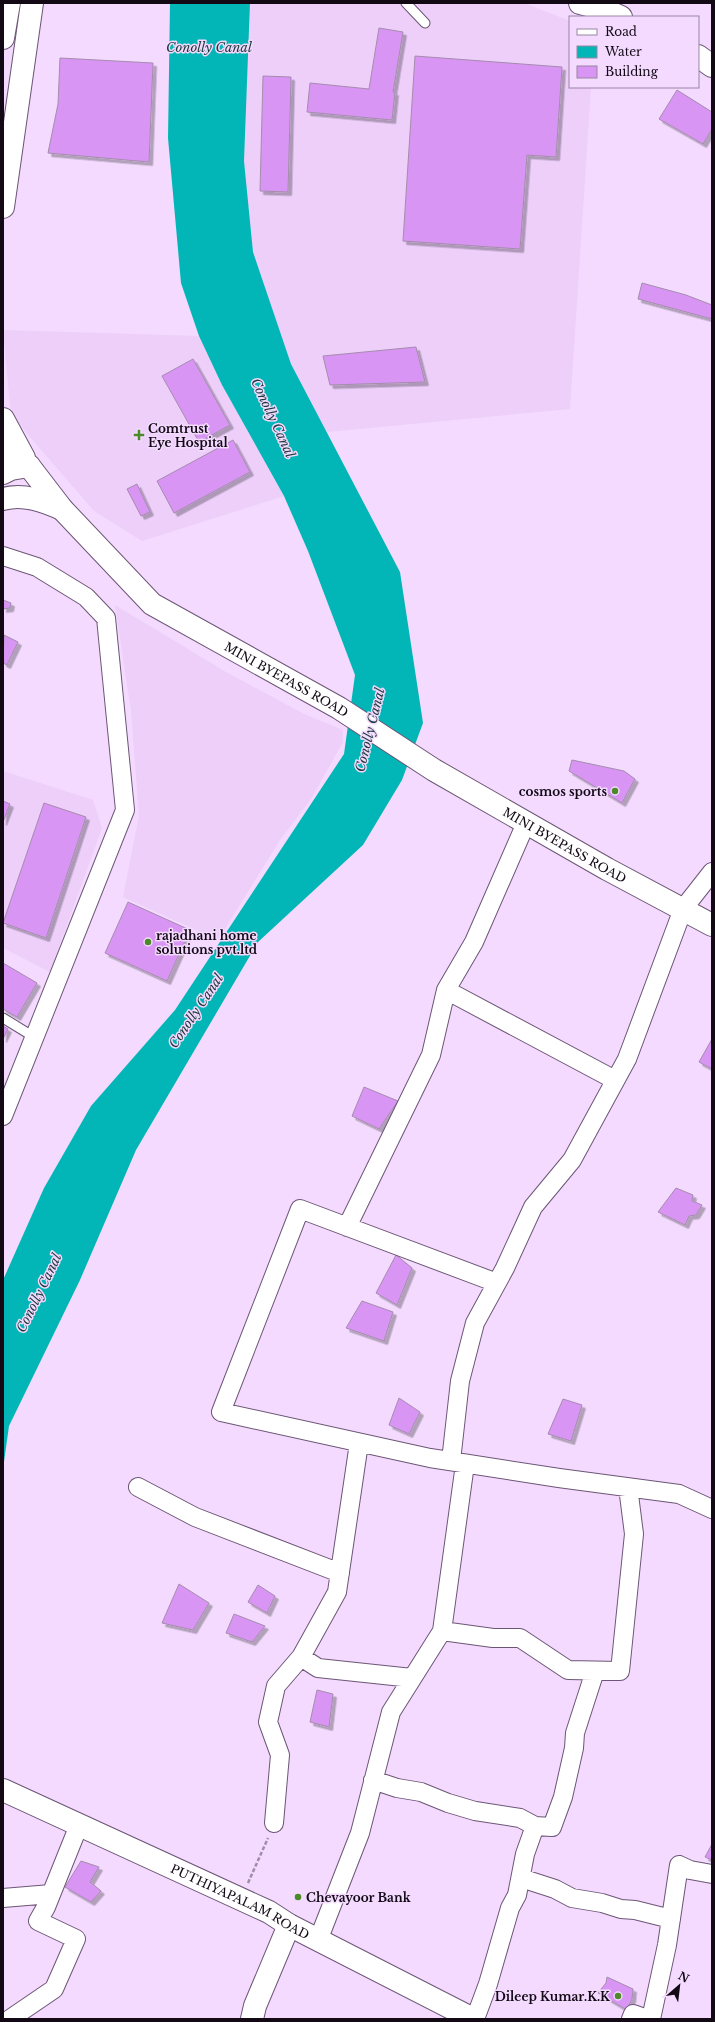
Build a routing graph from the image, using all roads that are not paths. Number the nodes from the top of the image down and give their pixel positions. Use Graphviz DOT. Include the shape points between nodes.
graph roads {
  1 [pos="9,3"];
  2 [pos="32,3"];
  3 [pos="406,3"];
  4 [pos="580,3"];
  5 [pos="611,10"];
  6 [pos="425,23"];
  7 [pos="3,38"];
  8 [pos="699,57"];
  9 [pos="712,66"];
  10 [pos="3,207"];
  11 [pos="3,419"];
  12 [pos="3,446"];
  13 [pos="29,466"];
  14 [pos="3,473"];
  15 [pos="3,499"];
  16 [pos="62,509"];
  17 [pos="3,556"];
  18 [pos="526,823"];
  19 [pos="712,872"];
  20 [pos="683,909"];
  21 [pos="712,925"];
  22 [pos="446,990"];
  23 [pos="3,1018"];
  24 [pos="34,1037"];
  25 [pos="615,1080"];
  26 [pos="3,1116"];
  27 [pos="347,1226"];
  28 [pos="497,1283"];
  29 [pos="359,1443"];
  30 [pos="458,1462"];
  31 [pos="138,1487"];
  32 [pos="628,1487"];
  33 [pos="712,1509"];
  34 [pos="340,1573"];
  35 [pos="442,1631"];
  36 [pos="300,1657"];
  37 [pos="595,1671"];
  38 [pos="412,1678"];
  39 [pos="373,1780"];
  40 [pos="6,1792"];
  41 [pos="274,1823"];
  42 [pos="79,1825"];
  43 [pos="536,1826"];
  44 [pos="712,1874"];
  45 [pos="521,1878"];
  46 [pos="51,1894"];
  47 [pos="3,1898"];
  48 [pos="670,1919"];
  49 [pos="289,1925"];
  50 [pos="319,1938"];
  51 [pos="10,2019"];
  52 [pos="252,2019"];
  53 [pos="474,2019"];
  54 [pos="631,2019"];
  55 [pos="647,2019"];
  56 [pos="651,2019"];
  1 -- 7 [label="main road"];
  2 -- 10 [label="main road"];
  3 -- 6 [label="lane"];
  4 -- 5 [label="main road"];
  8 -- 9 [label="main road"];
  11 -- 13 [label="main road"];
  12 -- 13 [label="main road, MINI BYEPASS ROAD"];
  13 -- 14 [label="main road"];
  13 -- 16 [label="main road, MINI BYEPASS ROAD"];
  15 -- 16 [label="main road" via="24,497 45,501"];
  16 -- 18 [label="main road, MINI BYEPASS ROAD" via="152,604 339,708 434,770"];
  17 -- 24 [label="street" via="37,567 86,596 106,618 125,810"];
  18 -- 20 [label="main road, MINI BYEPASS ROAD" via="607,870"];
  18 -- 22 [label="street" via="474,942"];
  19 -- 20 [label="street"];
  20 -- 21 [label="main road, MINI BYEPASS ROAD"];
  20 -- 25 [label="street" via="627,1059"];
  22 -- 25 [label="street"];
  22 -- 27 [label="street" via="431,1055"];
  23 -- 24 [label="lane"];
  24 -- 26 [label="street"];
  25 -- 28 [label="street" via="572,1160 533,1206"];
  27 -- 28 [label="street"];
  27 -- 29 [label="street" via="300,1209 221,1412"];
  28 -- 30 [label="street" via="475,1322 460,1381"];
  29 -- 30 [label="street"];
  29 -- 34 [label="street"];
  30 -- 32 [label="street"];
  30 -- 35 [label="street"];
  31 -- 34 [label="street" via="195,1517"];
  32 -- 33 [label="street" via="679,1494"];
  32 -- 37 [label="street" via="634,1534 620,1671"];
  34 -- 36 [label="street" via="337,1592"];
  35 -- 37 [label="street" via="492,1638 520,1638 568,1670"];
  35 -- 38 [label="street"];
  36 -- 38 [label="street" via="318,1668"];
  36 -- 41 [label="street" via="276,1686 268,1722 280,1755"];
  37 -- 43 [label="street" via="575,1733 568,1774 552,1827"];
  38 -- 39 [label="street" via="391,1712"];
  39 -- 43 [label="street" via="421,1792 475,1811 520,1818"];
  39 -- 50 [label="street" via="360,1833"];
  40 -- 42 [label="main road, PUTHIYAPALAM ROAD"];
  42 -- 46 [label="street"];
  42 -- 49 [label="main road, PUTHIYAPALAM ROAD" via="269,1912"];
  43 -- 45 [label="street" via="525,1854"];
  44 -- 48 [label="street" via="679,1865"];
  45 -- 48 [label="street" via="572,1898"];
  45 -- 53 [label="street" via="488,1984"];
  46 -- 47 [label="street"];
  46 -- 51 [label="street" via="38,1921 76,1938 54,1989"];
  48 -- 56 [label="street" via="662,1974"];
  49 -- 50 [label="main road, PUTHIYAPALAM ROAD"];
  49 -- 52 [label="main road"];
  50 -- 53 [label="main road, PUTHIYAPALAM ROAD"];
  54 -- 55 [label="street" via="633,2014"];
}
